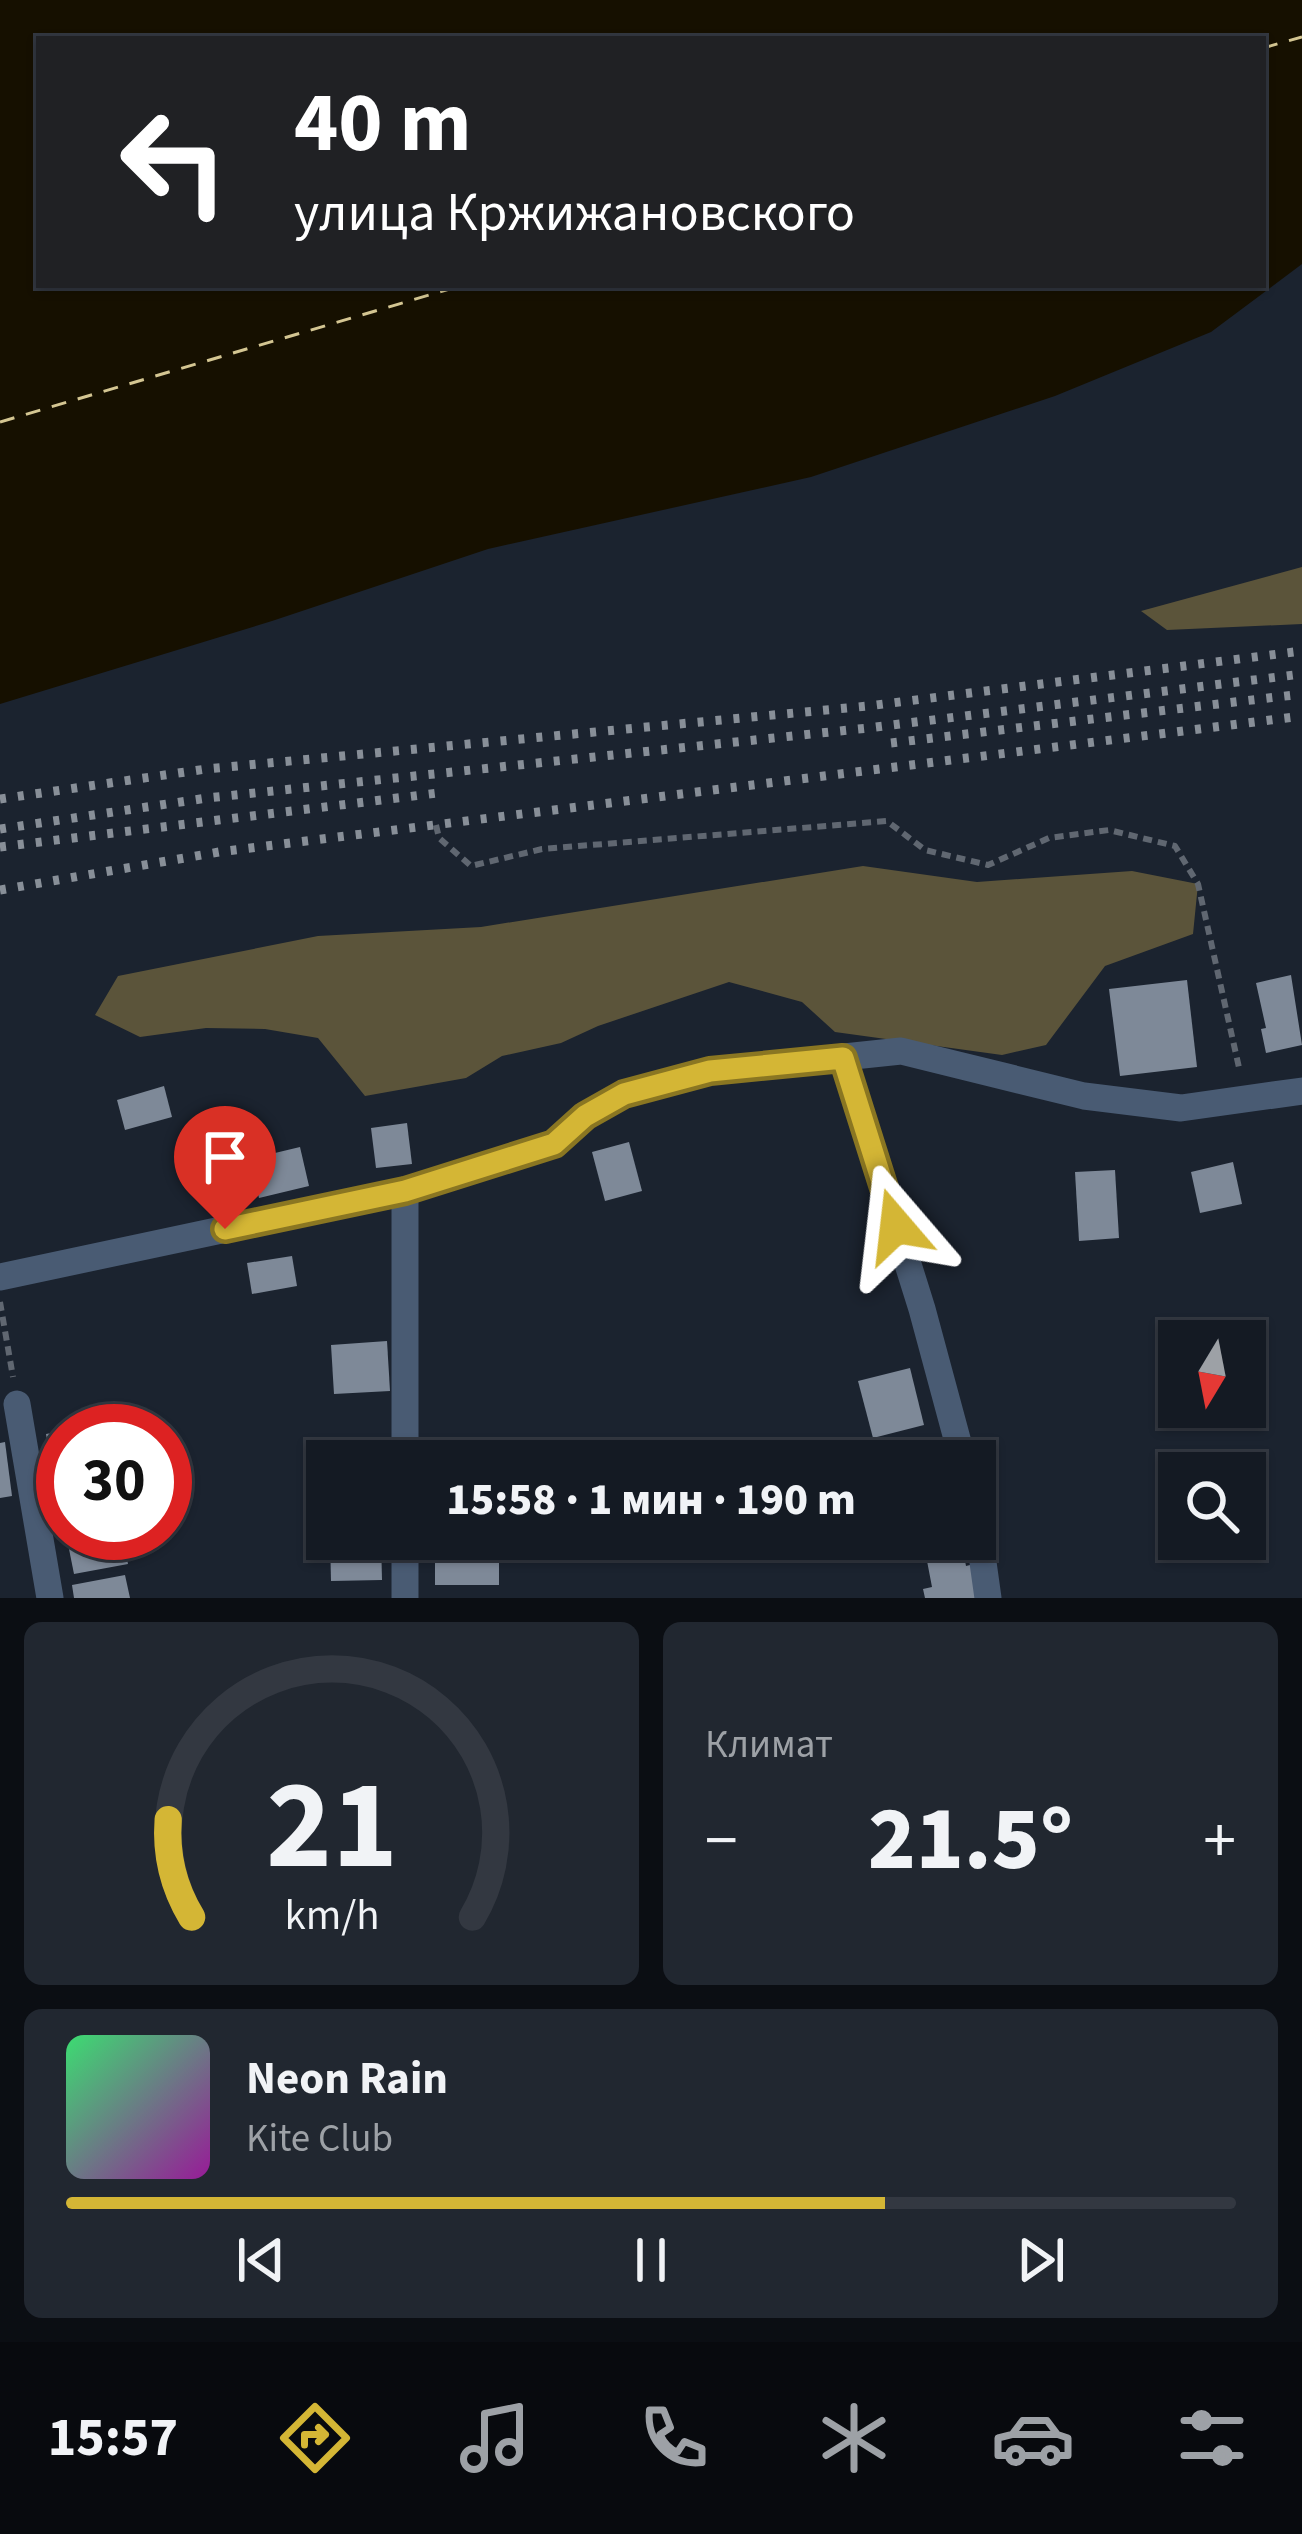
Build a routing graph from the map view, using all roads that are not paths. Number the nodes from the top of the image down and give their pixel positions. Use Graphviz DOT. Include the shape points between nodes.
graph roads {
  1 [pos="843,1058"];
  2 [pos="1302,1091"];
  3 [pos="405,1191"];
  4 [pos="0,1277"];
  5 [pos="17,1404"];
  6 [pos="405,1440"];
  7 [pos="957,1440"];
  8 [pos="405,1560"];
  9 [pos="983,1560"];
  10 [pos="50,1598"];
  11 [pos="405,1598"];
  12 [pos="988,1598"];
  1 -- 2 [label="street" via="901,1051 1084,1096 1181,1108"];
  1 -- 3 [label="street" via="710,1071 624,1094 554,1144"];
  1 -- 7 [label="street"];
  3 -- 4 [label="street"];
  3 -- 6 [label="street"];
  5 -- 10 [label="street"];
  8 -- 11 [label="street"];
  9 -- 12 [label="street"];
}
